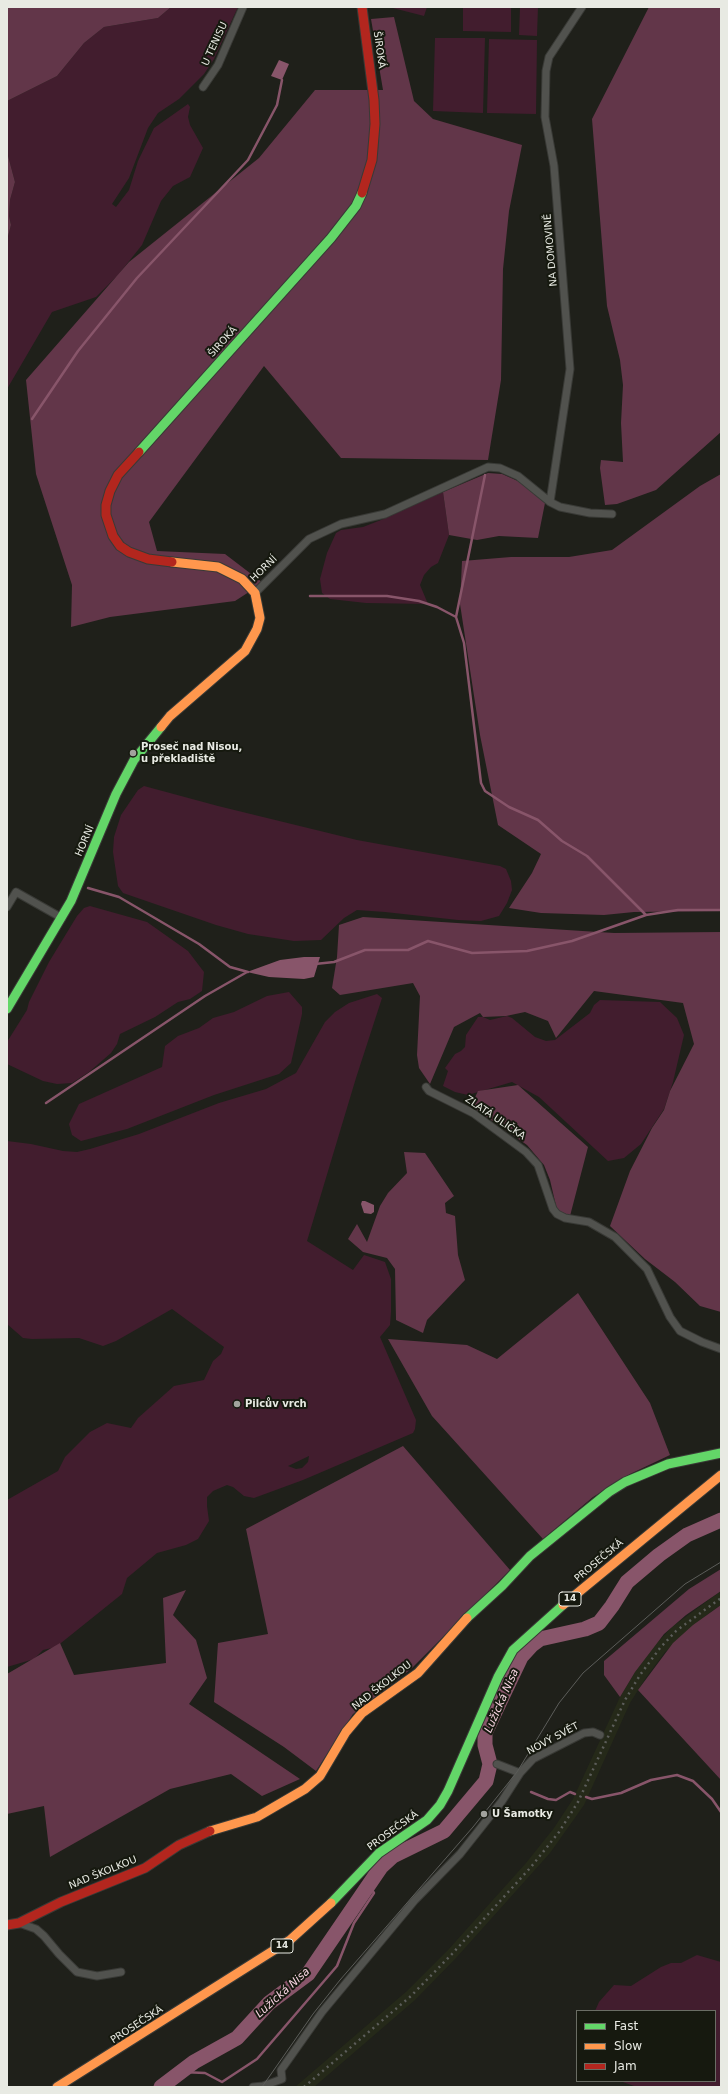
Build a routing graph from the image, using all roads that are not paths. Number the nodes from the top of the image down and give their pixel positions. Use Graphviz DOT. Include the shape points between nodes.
graph roads {
  1 [pos="243,7"];
  2 [pos="362,7"];
  3 [pos="582,7"];
  4 [pos="203,87"];
  5 [pos="550,502"];
  6 [pos="612,514"];
  7 [pos="255,593"];
  8 [pos="7,907"];
  9 [pos="62,918"];
  10 [pos="7,1009"];
  11 [pos="426,1087"];
  12 [pos="721,1349"];
  13 [pos="721,1453"];
  14 [pos="721,1475"];
  15 [pos="600,1735"];
  16 [pos="497,1764"];
  17 [pos="520,1773"];
  18 [pos="19,1923"];
  19 [pos="7,1925"];
  20 [pos="121,1972"];
  21 [pos="57,2087"];
  22 [pos="253,2087"];
  1 -- 4 [label="street, U TENISU" via="218,65"];
  2 -- 7 [label="street, ŠIROKÁ" via="375,124 372,160 356,206 331,238 118,474 106,505 106,515 113,536 120,546 129,552 148,559 218,567 242,579"];
  3 -- 5 [label="street, NA DOMOVINĚ" via="549,57 546,71 546,117 554,166 570,369"];
  5 -- 6 [label="street, HORNÍ" via="571,511"];
  5 -- 7 [label="street, HORNÍ" via="518,476 500,468 488,467 384,514 341,524 309,539"];
  7 -- 9 [label="street, HORNÍ" via="260,618 253,640 235,662 170,716 134,760 116,794"];
  8 -- 9 [label="street" via="16,892"];
  9 -- 10 [label="street, HORNÍ"];
  11 -- 12 [label="street, ZLATÁ ULIČKA" via="429,1091 473,1113 526,1152 538,1165 553,1210 565,1218 589,1222 616,1237 647,1269 680,1331"];
  13 -- 18 [label="street, NAD ŠKOLKOU" via="668,1464 625,1482 609,1492 530,1556 459,1625 418,1674 362,1713 346,1732 320,1776 305,1789 257,1817 206,1832 180,1845 145,1868 61,1902"];
  14 -- 21 [label="street, PROSEČSKÁ / 14" via="513,1650 448,1791 427,1820 379,1853 316,1918 290,1940"];
  15 -- 17 [label="street, NOVÝ SVĚT" via="593,1732 584,1733 533,1760"];
  16 -- 17 [label="street"];
  17 -- 22 [label="street" via="502,1801 460,1854 415,1900 322,2012 281,2070 282,2079"];
  18 -- 19 [label="street, NAD ŠKOLKOU"];
  18 -- 20 [label="street" via="36,1929 77,1972 97,1976"];
}
